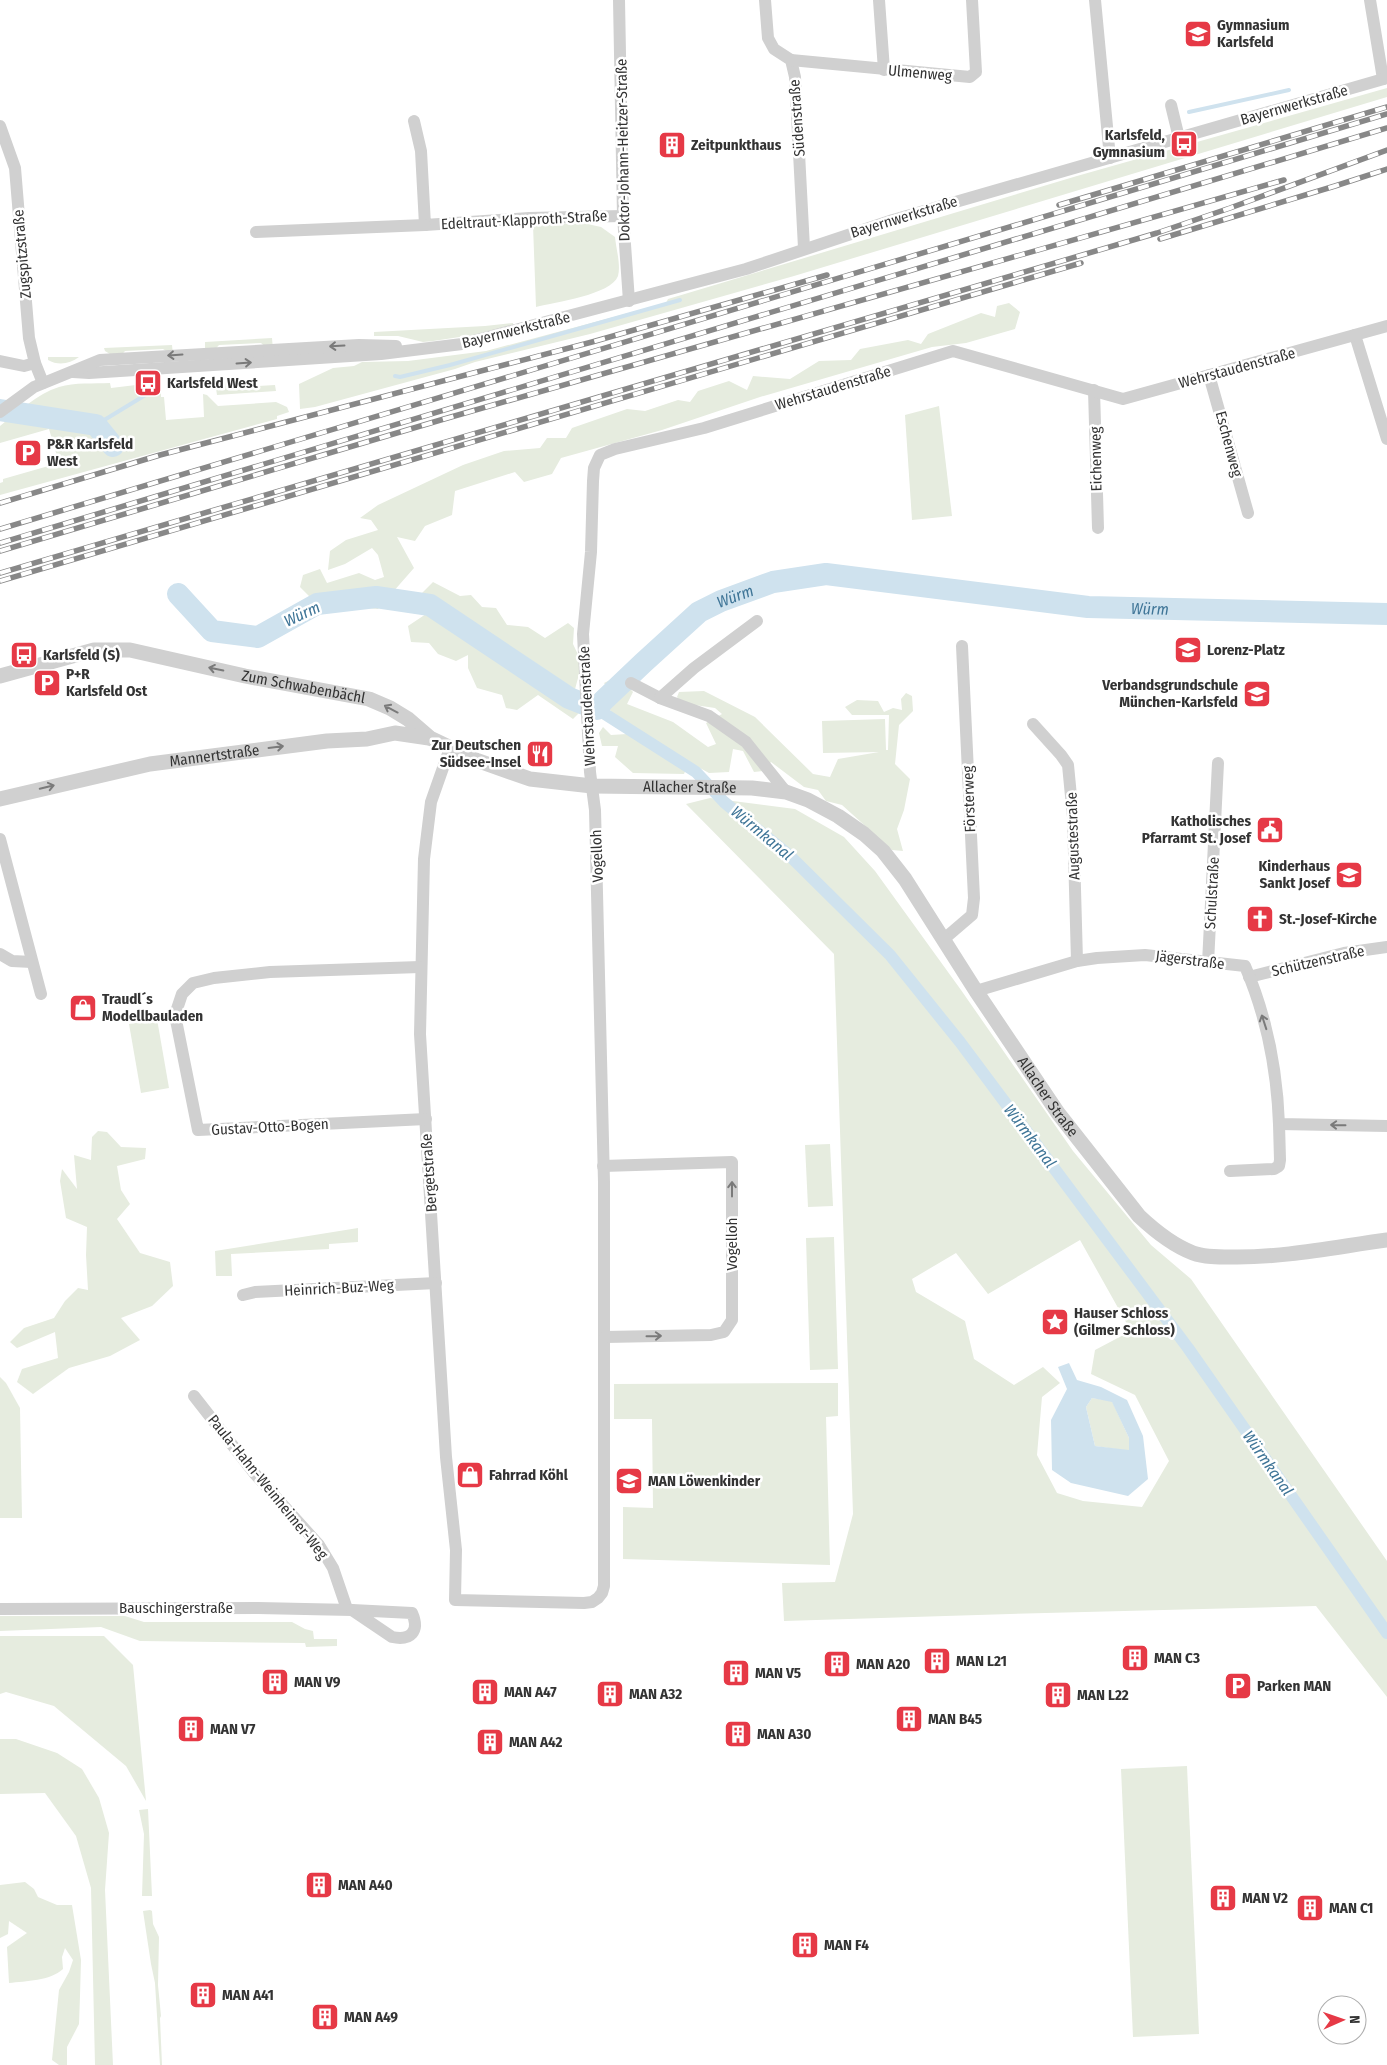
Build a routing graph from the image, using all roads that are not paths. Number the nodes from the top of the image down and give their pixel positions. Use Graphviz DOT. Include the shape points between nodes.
graph roads {
  1 [pos="619,0"];
  2 [pos="765,0"];
  3 [pos="879,0"];
  4 [pos="972,0"];
  5 [pos="1095,0"];
  6 [pos="1370,0"];
  7 [pos="791,60"];
  8 [pos="884,70"];
  9 [pos="1385,78"];
  10 [pos="1170,105"];
  11 [pos="414,121"];
  12 [pos="0,126"];
  13 [pos="1179,138"];
  14 [pos="1110,158"];
  15 [pos="623,216"];
  16 [pos="425,225"];
  17 [pos="256,232"];
  18 [pos="804,248"];
  19 [pos="629,301"];
  20 [pos="1387,326"];
  21 [pos="1355,335"];
  22 [pos="0,361"];
  23 [pos="35,364"];
  24 [pos="1210,375"];
  25 [pos="43,383"];
  26 [pos="1094,390"];
  27 [pos="0,412"];
  28 [pos="1387,439"];
  29 [pos="1248,513"];
  30 [pos="1098,528"];
  31 [pos="758,622"];
  32 [pos="962,646"];
  33 [pos="0,676"];
  34 [pos="632,683"];
  35 [pos="660,698"];
  36 [pos="1033,724"];
  37 [pos="430,738"];
  38 [pos="450,748"];
  39 [pos="1218,763"];
  40 [pos="592,786"];
  41 [pos="786,792"];
  42 [pos="0,799"];
  43 [pos="0,839"];
  44 [pos="944,939"];
  45 [pos="1387,947"];
  46 [pos="0,954"];
  47 [pos="1077,961"];
  48 [pos="32,962"];
  49 [pos="1208,963"];
  50 [pos="420,967"];
  51 [pos="1249,977"];
  52 [pos="976,991"];
  53 [pos="41,994"];
  54 [pos="426,1120"];
  55 [pos="1279,1124"];
  56 [pos="1387,1126"];
  57 [pos="603,1166"];
  58 [pos="1230,1171"];
  59 [pos="1387,1240"];
  60 [pos="436,1283"];
  61 [pos="243,1296"];
  62 [pos="605,1337"];
  63 [pos="194,1396"];
  64 [pos="598,1598"];
  65 [pos="0,1609"];
  66 [pos="350,1610"];
  1 -- 15 [label="street, Doktor-Johann-Heitzer-Straße"];
  2 -- 7 [label="street, Südenstraße" via="768,38 774,49"];
  3 -- 8 [label="street"];
  4 -- 8 [label="street, Ulmenweg" via="976,72 970,76"];
  5 -- 14 [label="street"];
  6 -- 9 [label="street"];
  7 -- 8 [label="street, Ulmenweg"];
  7 -- 18 [label="street, Südenstraße"];
  9 -- 13 [label="street, Bayernwerkstraße"];
  10 -- 13 [label="street"];
  11 -- 16 [label="street, Edeltraut-Klapproth-Straße" via="421,151"];
  12 -- 23 [label="street, Zugspitzstraße" via="15,168"];
  13 -- 14 [label="street, Bayernwerkstraße"];
  14 -- 18 [label="street, Bayernwerkstraße"];
  15 -- 16 [label="street, Edeltraut-Klapproth-Straße"];
  15 -- 19 [label="street, Doktor-Johann-Heitzer-Straße"];
  16 -- 17 [label="street, Edeltraut-Klapproth-Straße"];
  18 -- 19 [label="street, Bayernwerkstraße" via="746,269"];
  19 -- 25 [label="street, Bayernwerkstraße" via="446,346 420,349 359,345 107,359"];
  20 -- 21 [label="street, Wehrstaudenstraße"];
  21 -- 24 [label="street, Wehrstaudenstraße"];
  21 -- 28 [label="street"];
  22 -- 23 [label="street" via="24,366"];
  23 -- 25 [label="street, Zugspitzstraße"];
  24 -- 26 [label="street, Wehrstaudenstraße" via="1123,399"];
  24 -- 29 [label="street, Eschenweg"];
  25 -- 27 [label="street, Bayernwerkstraße"];
  26 -- 30 [label="street, Eichenweg"];
  26 -- 40 [label="street, Wehrstaudenstraße" via="953,351 704,428 600,455 594,468 584,634"];
  31 -- 35 [label="street" via="694,668"];
  32 -- 44 [label="street, Försterweg" via="974,898 972,915"];
  37 -- 33 [label="street, Zum Schwabenbächl, one-way" via="408,719 369,699 130,650 94,650"];
  34 -- 35 [label="street"];
  35 -- 41 [label="street" via="709,716 746,742"];
  36 -- 47 [label="street, Augustestraße" via="1068,765 1073,817"];
  37 -- 38 [label="street, Zum Schwabenbächl"];
  42 -- 37 [label="street, Mannertstraße, one-way" via="150,764 327,741 368,740 395,733"];
  38 -- 40 [label="street, Zum Schwabenbächl" via="514,775"];
  38 -- 50 [label="street, Bergetstraße" via="433,795 428,824"];
  39 -- 49 [label="street, Schulstraße"];
  40 -- 41 [label="street, Allacher Straße" via="731,787"];
  40 -- 57 [label="street, Vogelloh" via="598,898"];
  41 -- 44 [label="street, Allacher Straße" via="838,816 883,851"];
  43 -- 48 [label="street"];
  44 -- 52 [label="street, Allacher Straße"];
  45 -- 51 [label="street, Schützenstraße" via="1344,952"];
  46 -- 48 [label="street" via="12,961"];
  47 -- 49 [label="street, Jägerstraße" via="1145,955"];
  47 -- 52 [label="street, Jägerstraße"];
  48 -- 53 [label="street"];
  49 -- 51 [label="street, Jägerstraße" via="1246,966"];
  50 -- 54 [label="street, Bergetstraße" via="420,1034"];
  50 -- 54 [label="street, Gustav-Otto-Bogen" via="270,972 214,978 194,983 182,994 175,1015 198,1130"];
  55 -- 51 [label="street, one-way" via="1277,1080 1269,1037"];
  52 -- 59 [label="street, Allacher Straße" via="1058,1113 1139,1216 1168,1240 1194,1253 1247,1257"];
  54 -- 60 [label="street, Bergetstraße"];
  56 -- 55 [label="street, one-way"];
  55 -- 58 [label="street" via="1279,1166"];
  57 -- 62 [label="street, Vogelloh"];
  62 -- 57 [label="street, Vogelloh, one-way" via="724,1332 732,1320 732,1162"];
  60 -- 61 [label="street, Heinrich-Buz-Weg" via="251,1292"];
  60 -- 64 [label="street, Bergetstraße" via="446,1456 456,1550 456,1600 567,1604 592,1602"];
  62 -- 64 [label="street, Vogelloh" via="604,1586"];
  63 -- 66 [label="street, Paula-Hahn-Weinheimer-Weg" via="255,1474 319,1545 333,1568"];
  65 -- 66 [label="street, Bauschingerstraße"];
}
